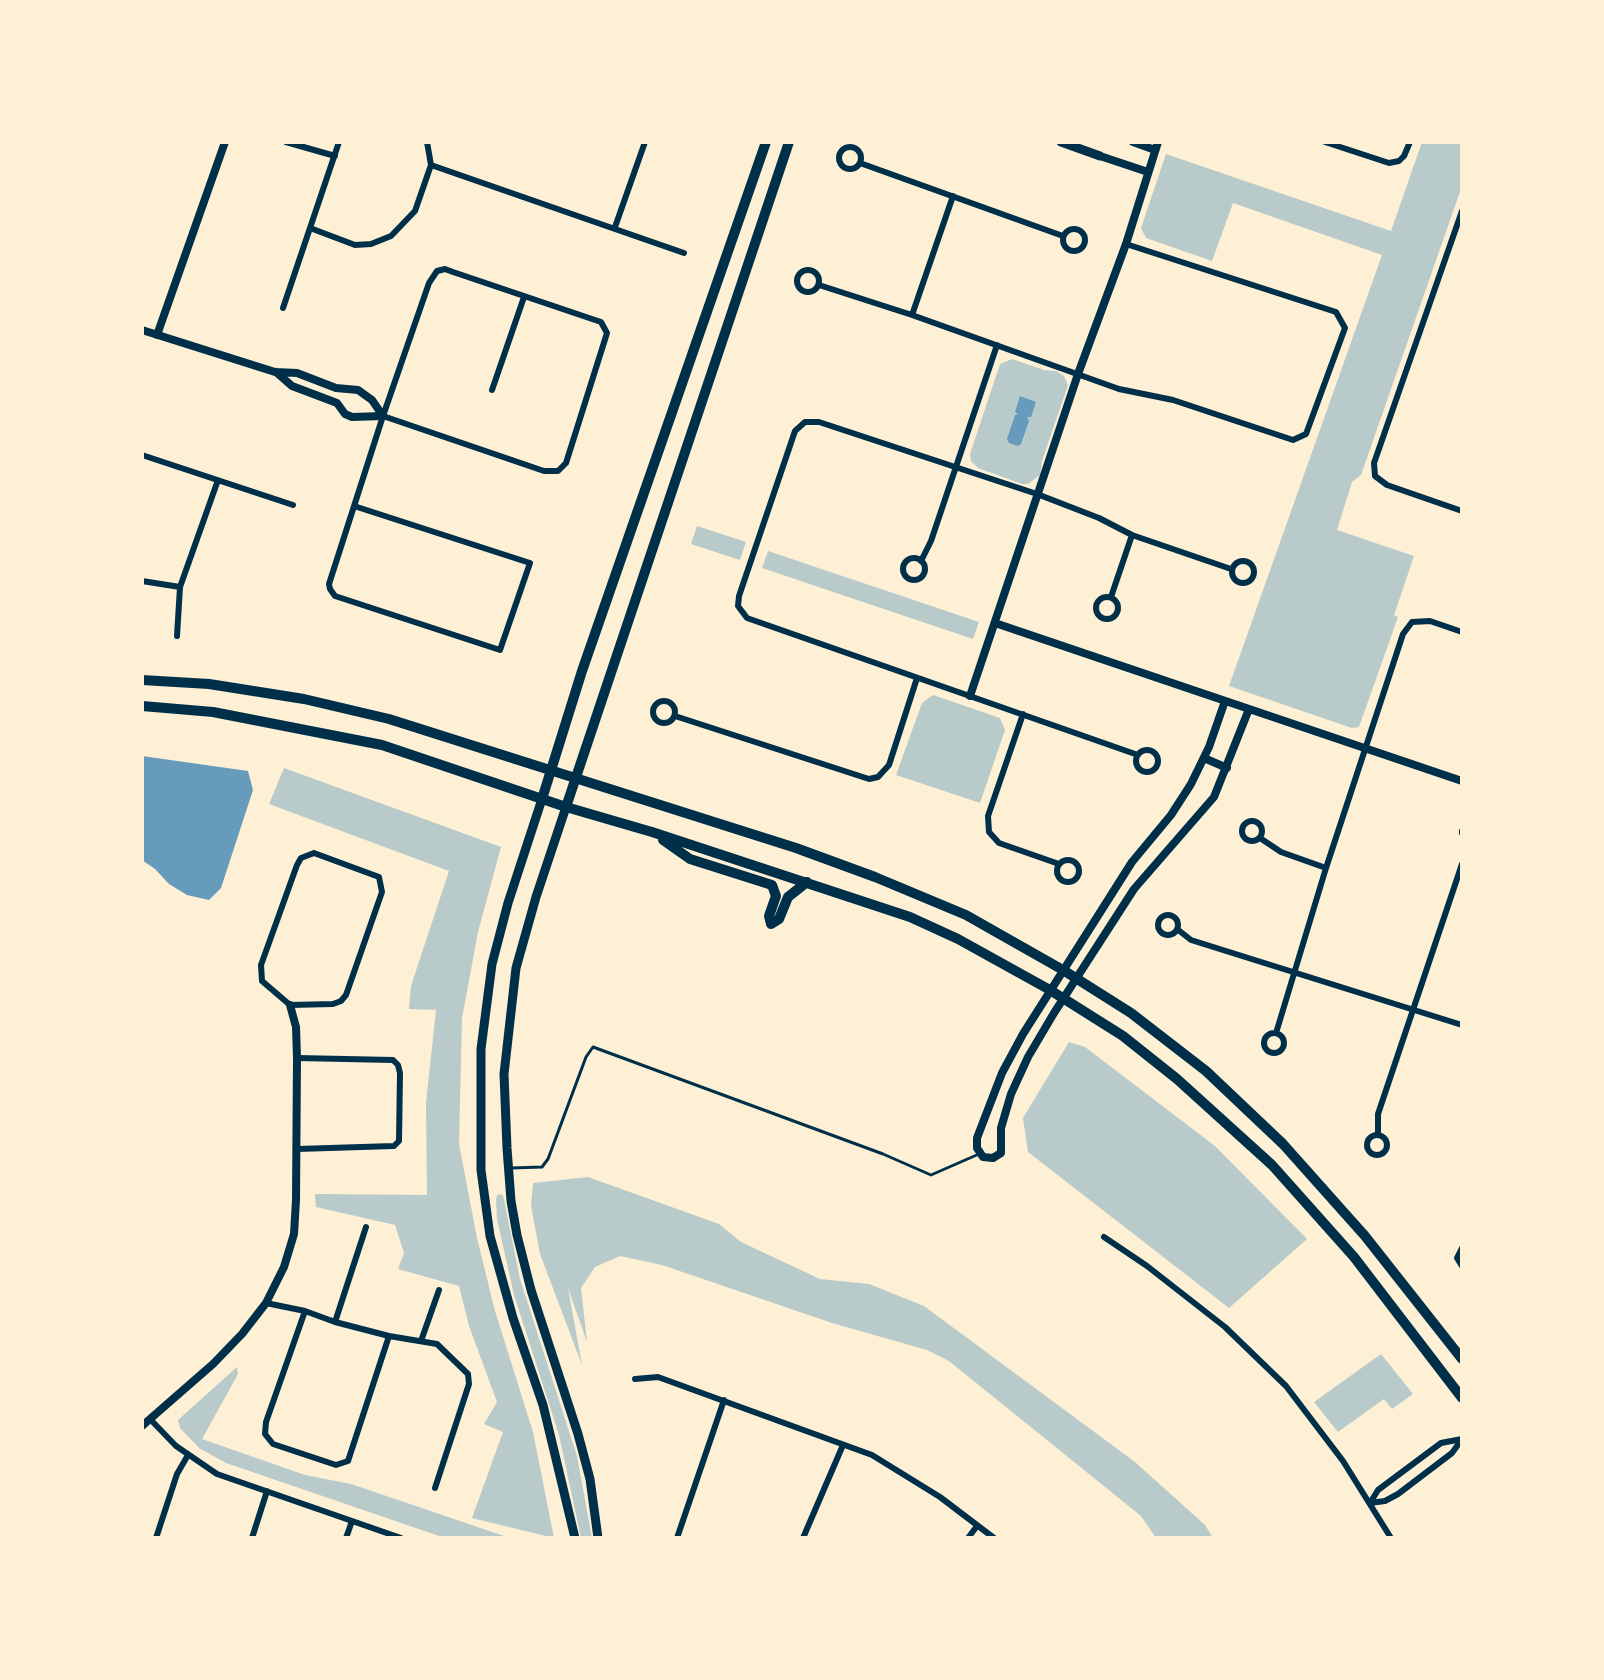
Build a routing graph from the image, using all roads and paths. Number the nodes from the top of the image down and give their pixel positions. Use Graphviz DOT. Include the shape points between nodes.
graph roads {
  1 [pos="225,142"];
  2 [pos="286,142"];
  3 [pos="339,142"];
  4 [pos="427,142"];
  5 [pos="645,142"];
  6 [pos="766,142"];
  7 [pos="789,142"];
  8 [pos="1061,142"];
  9 [pos="1095,142"];
  10 [pos="1133,142"];
  11 [pos="1325,142"];
  12 [pos="1410,142"];
  13 [pos="1156,146"];
  14 [pos="1095,155"];
  15 [pos="335,156"];
  16 [pos="860,163"];
  17 [pos="431,165"];
  18 [pos="1148,172"];
  19 [pos="953,196"];
  20 [pos="1462,211"];
  21 [pos="615,227"];
  22 [pos="310,228"];
  23 [pos="1063,236"];
  24 [pos="1126,244"];
  25 [pos="684,253"];
  26 [pos="819,285"];
  27 [pos="524,297"];
  28 [pos="283,308"];
  29 [pos="912,315"];
  30 [pos="142,330"];
  31 [pos="157,335"];
  32 [pos="997,345"];
  33 [pos="275,372"];
  34 [pos="1078,374"];
  35 [pos="492,390"];
  36 [pos="383,416"];
  37 [pos="142,455"];
  38 [pos="956,467"];
  39 [pos="218,480"];
  40 [pos="1037,494"];
  41 [pos="293,505"];
  42 [pos="354,506"];
  43 [pos="1462,511"];
  44 [pos="1132,535"];
  45 [pos="921,561"];
  46 [pos="1231,569"];
  47 [pos="142,581"];
  48 [pos="180,587"];
  49 [pos="1111,597"];
  50 [pos="995,623"];
  51 [pos="1462,632"];
  52 [pos="177,636"];
  53 [pos="917,678"];
  54 [pos="142,680"];
  55 [pos="970,696"];
  56 [pos="1225,701"];
  57 [pos="142,706"];
  58 [pos="1249,709"];
  59 [pos="1023,714"];
  60 [pos="675,716"];
  61 [pos="1365,748"];
  62 [pos="1138,755"];
  63 [pos="1204,758"];
  64 [pos="1227,768"];
  65 [pos="552,769"];
  66 [pos="576,777"];
  67 [pos="1462,781"];
  68 [pos="542,799"];
  69 [pos="566,807"];
  70 [pos="652,832"];
  71 [pos="1260,838"];
  72 [pos="1059,864"];
  73 [pos="1462,864"];
  74 [pos="1326,868"];
  75 [pos="807,882"];
  76 [pos="1177,929"];
  77 [pos="1063,970"];
  78 [pos="1293,970"];
  79 [pos="1076,979"];
  80 [pos="1050,990"];
  81 [pos="1064,998"];
  82 [pos="290,1005"];
  83 [pos="1413,1009"];
  84 [pos="1462,1025"];
  85 [pos="1276,1033"];
  86 [pos="297,1058"];
  87 [pos="1378,1135"];
  88 [pos="297,1149"];
  89 [pos="979,1154"];
  90 [pos="508,1168"];
  91 [pos="366,1227"];
  92 [pos="1104,1237"];
  93 [pos="1462,1248"];
  94 [pos="1462,1266"];
  95 [pos="439,1290"];
  96 [pos="266,1303"];
  97 [pos="305,1311"];
  98 [pos="335,1322"];
  99 [pos="389,1336"];
  100 [pos="421,1341"];
  101 [pos="1462,1359"];
  102 [pos="635,1379"];
  103 [pos="1462,1398"];
  104 [pos="724,1400"];
  105 [pos="146,1422"];
  106 [pos="1462,1439"];
  107 [pos="843,1445"];
  108 [pos="188,1455"];
  109 [pos="435,1488"];
  110 [pos="267,1491"];
  111 [pos="1370,1503"];
  112 [pos="352,1521"];
  113 [pos="977,1526"];
  114 [pos="156,1538"];
  115 [pos="252,1538"];
  116 [pos="346,1538"];
  117 [pos="401,1538"];
  118 [pos="575,1538"];
  119 [pos="598,1538"];
  120 [pos="677,1538"];
  121 [pos="803,1538"];
  122 [pos="968,1538"];
  123 [pos="994,1538"];
  124 [pos="1391,1538"];
  1 -- 31 [label="street"];
  2 -- 15 [label="street"];
  3 -- 15 [label="street"];
  4 -- 17 [label="street"];
  5 -- 21 [label="street"];
  6 -- 65 [label="main road"];
  7 -- 66 [label="main road"];
  8 -- 14 [label="main road"];
  9 -- 14 [label="street"];
  10 -- 13 [label="street"];
  11 -- 12 [label="street" via="1389,163 1404,156"];
  13 -- 18 [label="street"];
  14 -- 18 [label="street"];
  15 -- 22 [label="street"];
  16 -- 19 [label="street"];
  17 -- 21 [label="street"];
  17 -- 22 [label="street" via="415,211 391,236 355,245"];
  18 -- 24 [label="street"];
  19 -- 23 [label="street"];
  19 -- 29 [label="street"];
  20 -- 43 [label="street" via="1374,463 1375,476 1387,485"];
  21 -- 25 [label="street"];
  22 -- 28 [label="street"];
  24 -- 34 [label="street"];
  24 -- 34 [label="street" via="1336,312 1345,328 1326,382 1306,434 1293,440"];
  26 -- 29 [label="street"];
  27 -- 35 [label="street"];
  27 -- 36 [label="street" via="445,269 432,275"];
  27 -- 36 [label="street" via="601,322 607,333 566,463 558,471 544,471"];
  29 -- 32 [label="street"];
  30 -- 31 [label="street"];
  31 -- 33 [label="street"];
  32 -- 34 [label="street"];
  32 -- 38 [label="street"];
  33 -- 36 [label="street" via="292,386 333,401 352,417"];
  33 -- 36 [label="street" via="358,390"];
  34 -- 40 [label="street"];
  36 -- 42 [label="street"];
  37 -- 39 [label="street"];
  38 -- 40 [label="street"];
  38 -- 45 [label="street"];
  38 -- 53 [label="street" via="805,422 795,431 738,601 747,618"];
  39 -- 41 [label="street"];
  39 -- 48 [label="street"];
  40 -- 44 [label="street"];
  40 -- 50 [label="street"];
  42 -- 42 [label="street" via="329,584 335,596 500,650 530,563"];
  44 -- 46 [label="street"];
  44 -- 49 [label="street"];
  47 -- 48 [label="street"];
  48 -- 52 [label="street"];
  50 -- 55 [label="street"];
  50 -- 56 [label="street"];
  51 -- 61 [label="street" via="1430,621 1412,622 1403,634"];
  53 -- 55 [label="street"];
  53 -- 60 [label="street" via="889,765 869,779"];
  54 -- 65 [label="main road" via="304,699"];
  55 -- 59 [label="street"];
  56 -- 58 [label="street"];
  56 -- 63 [label="street"];
  57 -- 68 [label="main road" via="213,712 382,745"];
  58 -- 61 [label="street"];
  58 -- 64 [label="street"];
  59 -- 62 [label="street"];
  59 -- 72 [label="street" via="988,816 989,832 999,843"];
  61 -- 67 [label="street"];
  61 -- 74 [label="street"];
  63 -- 64 [label="street"];
  63 -- 77 [label="street" via="1171,815 1132,862"];
  64 -- 79 [label="street" via="1203,811 1134,889"];
  65 -- 66 [label="main road"];
  65 -- 68 [label="main road"];
  66 -- 69 [label="main road"];
  66 -- 77 [label="main road" via="875,877 966,915"];
  68 -- 69 [label="main road"];
  68 -- 118 [label="main road" via="492,964 481,1049 481,1170 490,1236 543,1405"];
  69 -- 70 [label="main road"];
  69 -- 90 [label="main road" via="516,968 504,1074"];
  70 -- 75 [label="main road"];
  70 -- 75 [label="main road" via="690,859 772,885 776,896 771,924 779,919 788,897"];
  71 -- 74 [label="street" via="1281,852"];
  73 -- 83 [label="street"];
  74 -- 78 [label="street"];
  75 -- 80 [label="main road" via="910,917"];
  76 -- 78 [label="street" via="1191,940"];
  77 -- 79 [label="main road"];
  77 -- 80 [label="street"];
  78 -- 83 [label="street"];
  78 -- 85 [label="street"];
  79 -- 81 [label="street"];
  79 -- 101 [label="main road" via="1131,1013 1206,1071 1283,1144 1365,1236"];
  80 -- 81 [label="main road"];
  80 -- 89 [label="street" via="1002,1073 977,1138"];
  81 -- 89 [label="street" via="1011,1094 1001,1128 1001,1153 988,1159"];
  81 -- 103 [label="main road" via="1177,1079 1272,1165 1354,1257"];
  82 -- 82 [label="street" via="333,1004 346,995 382,892 379,877 314,853 301,858 261,965 262,981"];
  82 -- 86 [label="street"];
  83 -- 84 [label="street"];
  83 -- 87 [label="street" via="1378,1114"];
  86 -- 88 [label="street"];
  86 -- 88 [label="street" via="393,1060 400,1073 399,1141 394,1146"];
  88 -- 96 [label="street" via="294,1234"];
  89 -- 90 [label="lane" via="931,1175 593,1047 548,1159 542,1167"];
  90 -- 119 [label="main road" via="517,1235 578,1434"];
  91 -- 98 [label="street"];
  92 -- 111 [label="street" via="1213,1318 1276,1376"];
  93 -- 94 [label="street" via="1457,1258"];
  95 -- 100 [label="street"];
  96 -- 97 [label="street"];
  96 -- 105 [label="street" via="213,1364"];
  97 -- 98 [label="street"];
  97 -- 99 [label="street" via="265,1434 273,1444 336,1465 348,1461"];
  98 -- 99 [label="street"];
  99 -- 100 [label="street"];
  100 -- 109 [label="street" via="437,1344 468,1374 469,1384"];
  102 -- 104 [label="street" via="658,1377"];
  104 -- 107 [label="street"];
  104 -- 120 [label="street"];
  105 -- 108 [label="street"];
  106 -- 111 [label="street" via="1452,1453 1398,1494"];
  106 -- 111 [label="street" via="1441,1443 1378,1490"];
  107 -- 113 [label="street" via="906,1474"];
  107 -- 121 [label="street"];
  108 -- 110 [label="street" via="217,1474"];
  108 -- 114 [label="street"];
  110 -- 112 [label="street"];
  110 -- 115 [label="street"];
  111 -- 124 [label="street"];
  112 -- 116 [label="street"];
  112 -- 117 [label="street"];
  113 -- 122 [label="street"];
  113 -- 123 [label="street"];
}
